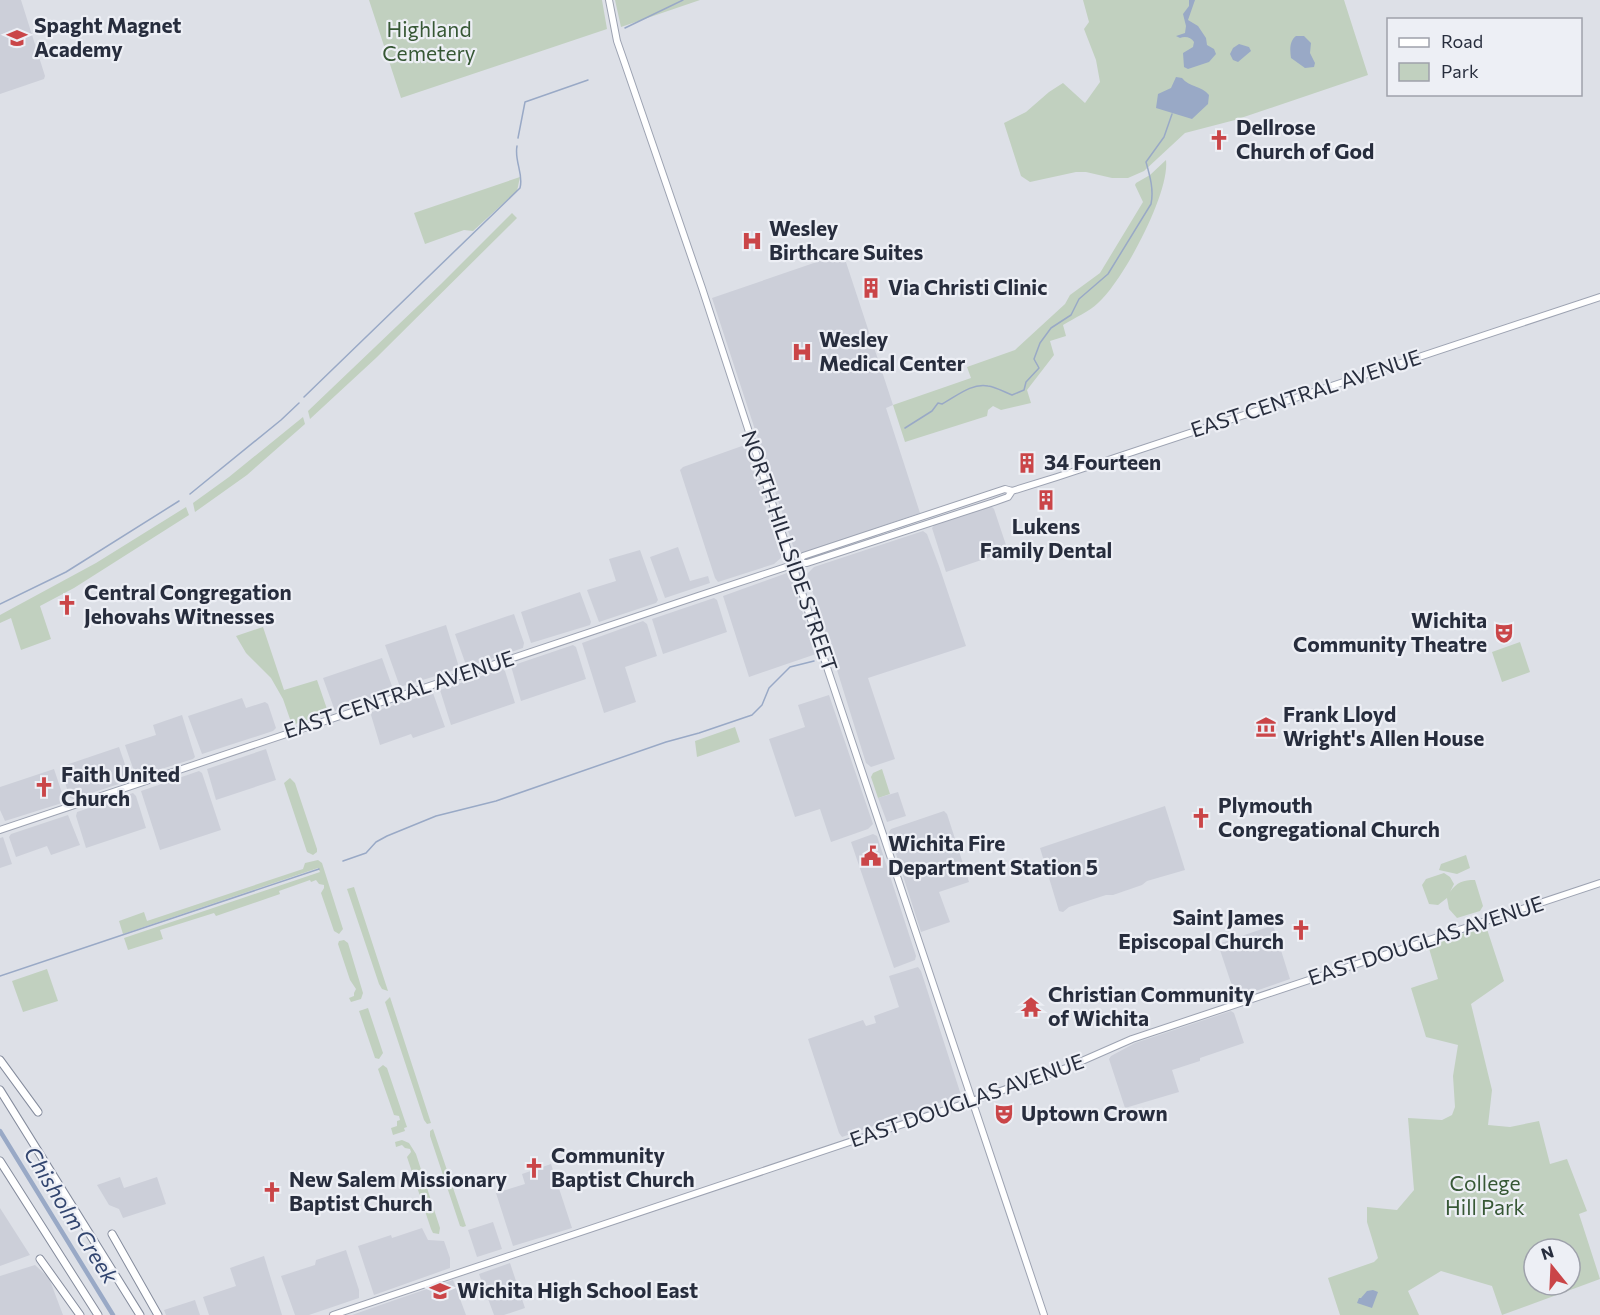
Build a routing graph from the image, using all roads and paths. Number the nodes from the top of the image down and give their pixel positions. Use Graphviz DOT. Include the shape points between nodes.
graph roads {
  1 [pos="609,0"];
  2 [pos="1600,297"];
  3 [pos="1003,490"];
  4 [pos="1012,491"];
  5 [pos="953,515"];
  6 [pos="796,564"];
  7 [pos="0,830"];
  8 [pos="1600,883"];
  9 [pos="0,1060"];
  10 [pos="0,1090"];
  11 [pos="972,1101"];
  12 [pos="38,1112"];
  13 [pos="0,1161"];
  14 [pos="112,1234"];
  15 [pos="40,1259"];
  16 [pos="80,1315"];
  17 [pos="98,1315"];
  18 [pos="140,1315"];
  19 [pos="158,1315"];
  20 [pos="333,1315"];
  21 [pos="1044,1315"];
  1 -- 6 [label="main road, NORTH HILLSIDE STREET" via="617,41"];
  2 -- 4 [label="main road, EAST CENTRAL AVENUE"];
  3 -- 4 [label="main road, EAST CENTRAL AVENUE"];
  3 -- 5 [label="main road"];
  3 -- 6 [label="main road, EAST CENTRAL AVENUE" via="803,556"];
  4 -- 5 [label="main road, EAST CENTRAL AVENUE" via="1008,497"];
  5 -- 6 [label="main road, EAST CENTRAL AVENUE"];
  6 -- 7 [label="main road, EAST CENTRAL AVENUE"];
  6 -- 11 [label="main road, NORTH HILLSIDE STREET"];
  8 -- 11 [label="main road, EAST DOUGLAS AVENUE" via="1132,1039 1066,1068"];
  9 -- 12 [label="highway"];
  10 -- 18 [label="highway"];
  11 -- 20 [label="main road, EAST DOUGLAS AVENUE"];
  11 -- 21 [label="main road, NORTH HILLSIDE STREET"];
  13 -- 17 [label="highway"];
  14 -- 19 [label="highway"];
  15 -- 16 [label="highway"];
}
